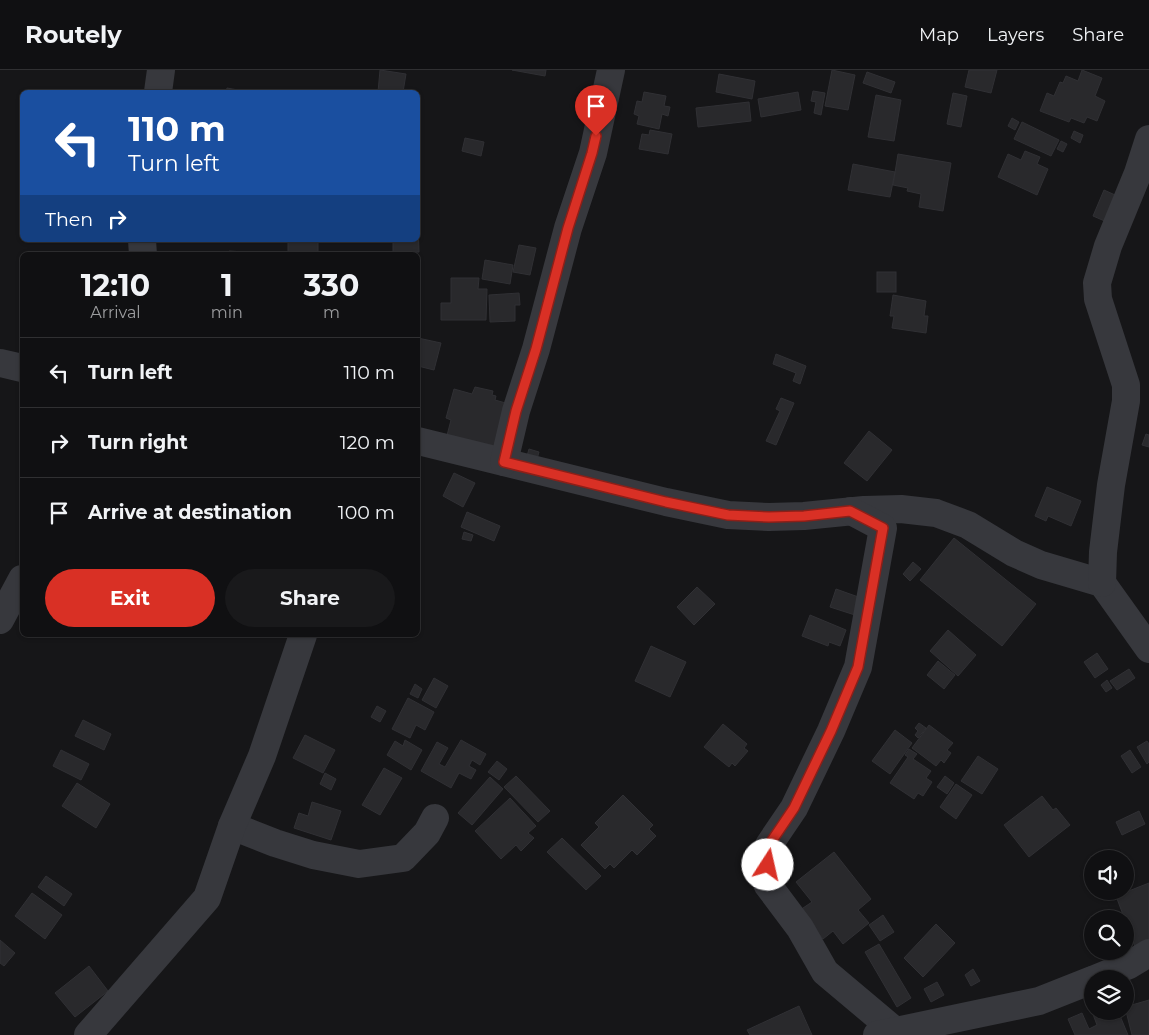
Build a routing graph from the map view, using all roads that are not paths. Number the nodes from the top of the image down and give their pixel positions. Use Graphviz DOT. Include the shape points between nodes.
graph roads {
  1 [pos="161,70"];
  2 [pos="611,70"];
  3 [pos="158,90"];
  4 [pos="1149,138"];
  5 [pos="0,363"];
  6 [pos="20,368"];
  7 [pos="420,441"];
  8 [pos="504,462"];
  9 [pos="850,511"];
  10 [pos="20,583"];
  11 [pos="1102,583"];
  12 [pos="0,620"];
  13 [pos="302,637"];
  14 [pos="1149,649"];
  15 [pos="435,818"];
  16 [pos="232,826"];
  17 [pos="1149,954"];
  18 [pos="1116,970"];
  19 [pos="1084,983"];
  20 [pos="885,1032"];
  21 [pos="88,1035"];
  1 -- 3 [label="street"];
  2 -- 8 [label="street" via="592,153 568,228"];
  4 -- 11 [label="street" via="1097,283 1098,299 1126,386 1102,552"];
  5 -- 6 [label="street"];
  7 -- 8 [label="street"];
  8 -- 9 [label="street" via="728,515 804,516"];
  9 -- 11 [label="street" via="901,509 936,513 968,525 1041,565"];
  9 -- 20 [label="street" via="883,528 858,667 794,808 769,845 767,884 800,928 825,972"];
  10 -- 12 [label="street"];
  11 -- 14 [label="street"];
  13 -- 16 [label="street" via="262,756"];
  15 -- 16 [label="street" via="427,833 403,858 359,864 285,846"];
  16 -- 21 [label="street" via="207,898"];
  17 -- 18 [label="street"];
  19 -- 20 [label="street" via="1039,1002"];
}
